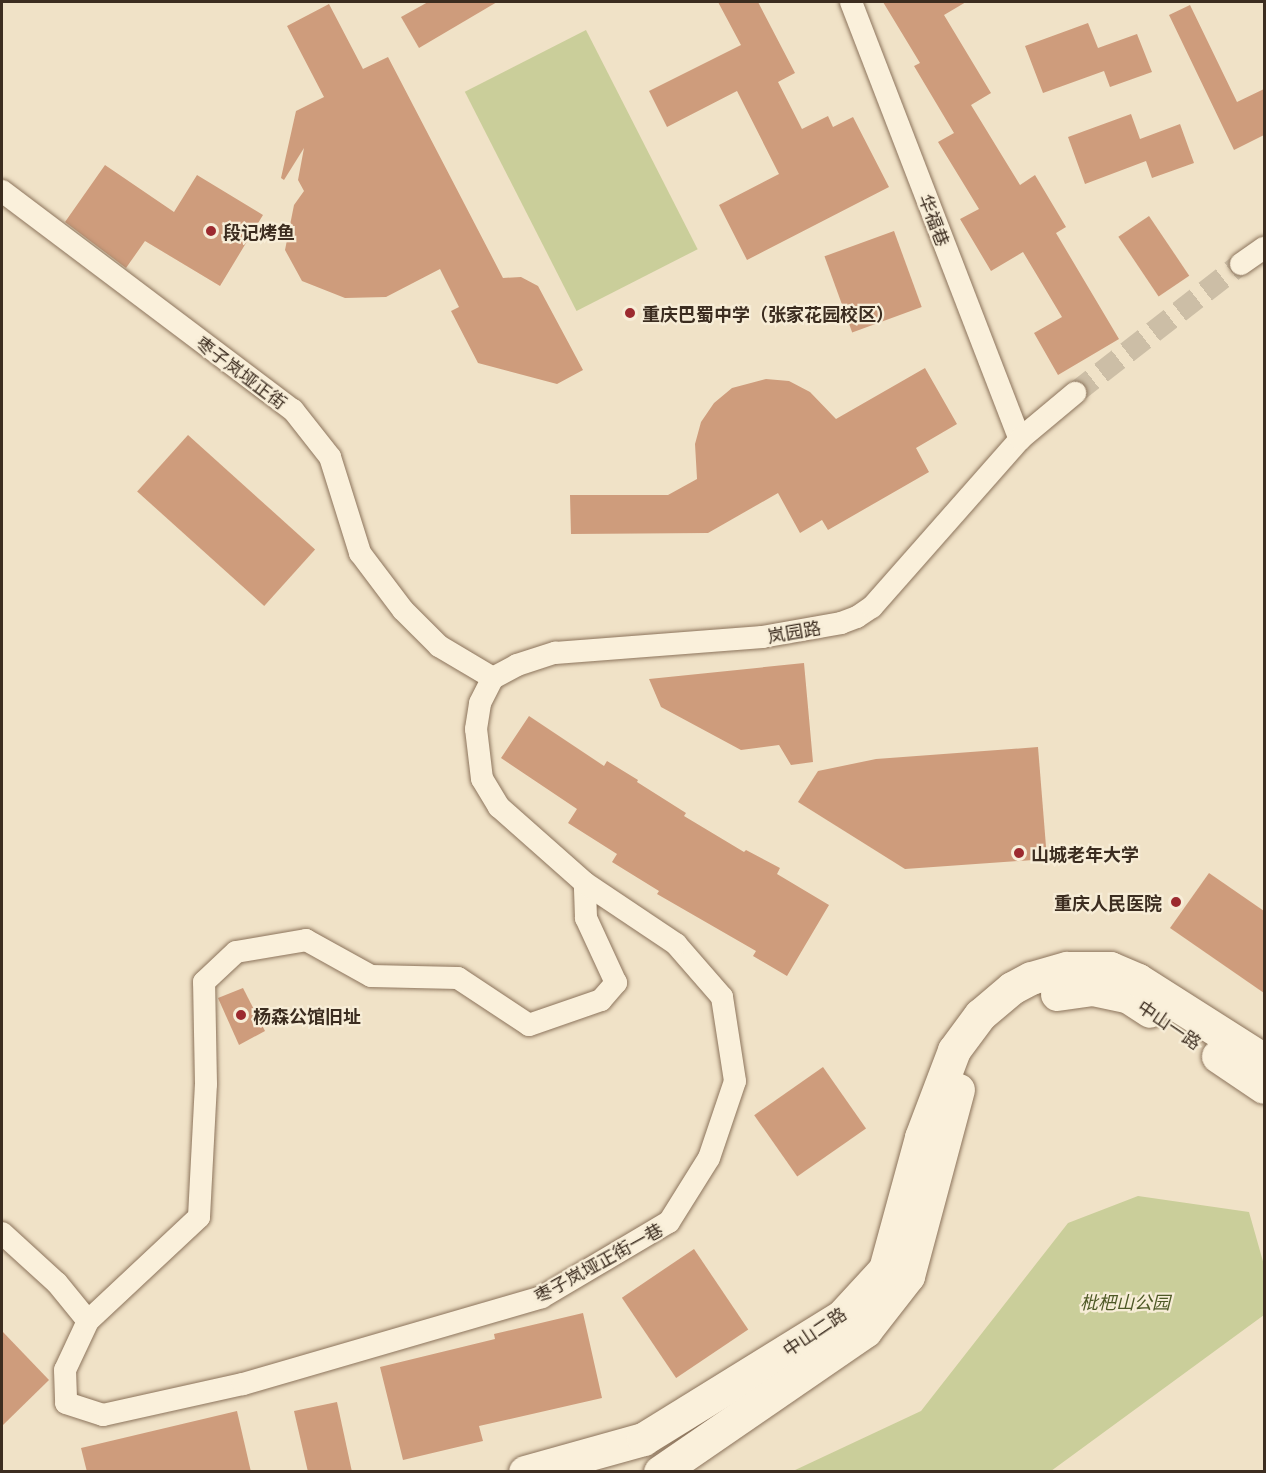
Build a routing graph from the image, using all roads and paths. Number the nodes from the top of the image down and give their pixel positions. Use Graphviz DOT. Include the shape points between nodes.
graph roads {
  1 [pos="851,2"];
  2 [pos="2,191"];
  3 [pos="1264,248"];
  4 [pos="1241,264"];
  5 [pos="1075,393"];
  6 [pos="1020,439"];
  7 [pos="493,678"];
  8 [pos="585,883"];
  9 [pos="1067,980"];
  10 [pos="1264,1060"];
  11 [pos="1264,1087"];
  12 [pos="2,1233"];
  13 [pos="88,1320"];
  14 [pos="525,1472"];
  15 [pos="660,1472"];
  1 -- 6 [label="street, 华福巷"];
  2 -- 7 [label="street, 枣子岚垭正街" via="293,410 330,457 360,553 403,610 439,646"];
  3 -- 4 [label="street"];
  5 -- 6 [label="street, 岚园路"];
  6 -- 7 [label="street, 岚园路" via="872,607 857,617 762,637 555,653 517,665"];
  7 -- 8 [label="street, 枣子岚垭正街一巷" via="480,703 476,729 482,778 499,807"];
  8 -- 13 [label="street" via="586,918 616,983 601,1000 530,1025 458,978 371,976 306,940 236,952 204,982 206,1084 200,1217"];
  8 -- 13 [label="street, 枣子岚垭正街一巷" via="676,944 722,997 735,1081 709,1158 669,1221 542,1297 243,1384 103,1415 66,1403 65,1370"];
  9 -- 10 [label="main road, 中山一路" via="1096,966 1125,973"];
  9 -- 11 [label="main road, 中山一路" via="1127,996"];
  9 -- 14 [label="main road, 中山二路" via="1031,978 994,1001 954,1050 921,1137 885,1269 842,1316 643,1439"];
  9 -- 15 [label="main road, 中山二路" via="994,1028 961,1079 909,1276 865,1331"];
  12 -- 13 [label="street" via="57,1283"];
}
